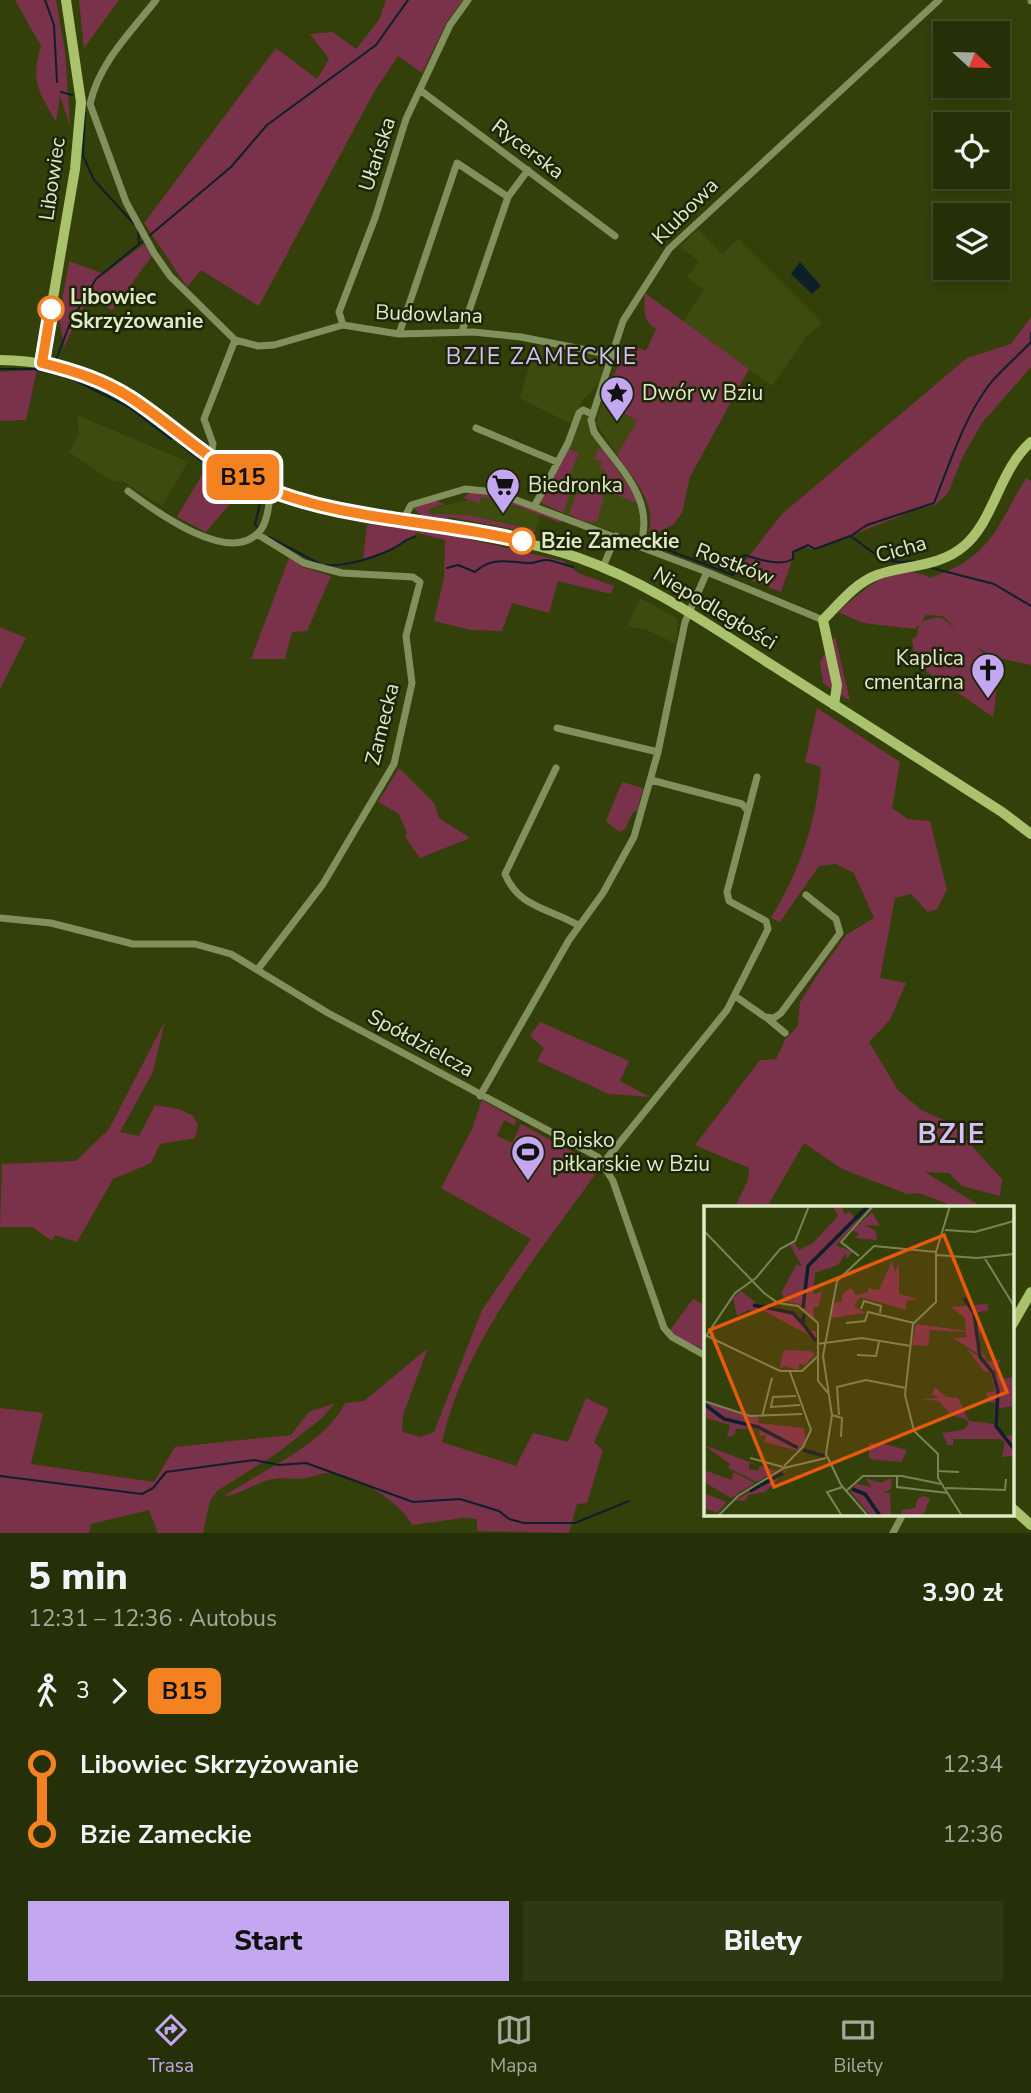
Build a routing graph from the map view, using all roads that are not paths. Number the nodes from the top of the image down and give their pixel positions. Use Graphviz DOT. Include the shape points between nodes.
graph roads {
  1 [pos="66,0"];
  2 [pos="156,0"];
  3 [pos="468,0"];
  4 [pos="939,0"];
  5 [pos="420,90"];
  6 [pos="85,103"];
  7 [pos="528,170"];
  8 [pos="508,197"];
  9 [pos="615,236"];
  10 [pos="343,325"];
  11 [pos="462,331"];
  12 [pos="399,334"];
  13 [pos="235,340"];
  14 [pos="612,355"];
  15 [pos="0,360"];
  16 [pos="42,363"];
  17 [pos="592,414"];
  18 [pos="476,428"];
  19 [pos="1031,442"];
  20 [pos="211,457"];
  21 [pos="557,462"];
  22 [pos="271,490"];
  23 [pos="128,491"];
  24 [pos="535,505"];
  25 [pos="403,520"];
  26 [pos="257,534"];
  27 [pos="616,536"];
  28 [pos="640,545"];
  29 [pos="603,567"];
  30 [pos="707,572"];
  31 [pos="688,611"];
  32 [pos="823,620"];
  33 [pos="834,705"];
  34 [pos="557,728"];
  35 [pos="658,752"];
  36 [pos="556,768"];
  37 [pos="757,777"];
  38 [pos="651,780"];
  39 [pos="748,812"];
  40 [pos="1031,834"];
  41 [pos="806,895"];
  42 [pos="0,918"];
  43 [pos="578,925"];
  44 [pos="258,969"];
  45 [pos="735,996"];
  46 [pos="765,1017"];
  47 [pos="785,1033"];
  48 [pos="480,1096"];
  49 [pos="604,1162"];
  50 [pos="1031,1292"];
  51 [pos="1014,1322"];
  52 [pos="704,1355"];
  53 [pos="1014,1510"];
  54 [pos="902,1516"];
  55 [pos="1031,1525"];
  56 [pos="893,1533"];
  1 -- 6 [label="street, Libowiec"];
  2 -- 6 [label="street" via="109,59"];
  3 -- 5 [label="street, Ułańska" via="450,25"];
  4 -- 14 [label="street, Klubowa" via="669,249 628,311"];
  5 -- 7 [label="street, Rycerska"];
  5 -- 10 [label="street, Ułańska" via="351,275 339,312"];
  6 -- 13 [label="street" via="125,202 155,253 170,276"];
  6 -- 16 [label="street, Libowiec"];
  7 -- 8 [label="street"];
  7 -- 9 [label="street, Rycerska"];
  8 -- 11 [label="street"];
  8 -- 12 [label="street" via="457,163"];
  10 -- 12 [label="street, Budowlana"];
  10 -- 13 [label="street, Budowlana" via="274,345"];
  11 -- 12 [label="street, Budowlana"];
  11 -- 14 [label="street, Budowlana"];
  13 -- 20 [label="street" via="204,419 213,444"];
  14 -- 17 [label="street, Klubowa"];
  15 -- 16 [label="street, Niepodległości"];
  16 -- 20 [label="street, Niepodległości" via="80,373 121,392"];
  17 -- 21 [label="street" via="581,411"];
  17 -- 28 [label="street" via="594,432 645,508 646,529"];
  18 -- 21 [label="street"];
  19 -- 32 [label="street, Cicha" via="1008,470 965,546 920,566 874,576"];
  20 -- 22 [label="street, Niepodległości"];
  21 -- 24 [label="street"];
  22 -- 25 [label="street, Niepodległości"];
  22 -- 26 [label="street" via="262,530"];
  23 -- 26 [label="street" via="155,511 219,542 246,542"];
  24 -- 25 [label="street, Rostków" via="486,490 465,489 411,505"];
  24 -- 27 [label="street, Rostków"];
  25 -- 29 [label="street, Niepodległości" via="512,539"];
  26 -- 44 [label="street, Zamecka" via="304,564 342,573 414,577 420,582 406,636 412,683 394,764 328,876"];
  27 -- 28 [label="street, Rostków"];
  27 -- 29 [label="street"];
  28 -- 30 [label="street, Rostków"];
  29 -- 31 [label="street, Niepodległości"];
  30 -- 31 [label="street"];
  30 -- 32 [label="street, Rostków"];
  31 -- 33 [label="street, Niepodległości"];
  31 -- 35 [label="street"];
  32 -- 33 [label="street" via="837,685"];
  33 -- 40 [label="street, Niepodległości"];
  34 -- 35 [label="street"];
  35 -- 38 [label="street"];
  36 -- 43 [label="street" via="505,874 523,901"];
  37 -- 39 [label="street"];
  38 -- 39 [label="street" via="742,804"];
  38 -- 43 [label="street" via="626,855"];
  39 -- 45 [label="street" via="727,892 729,901 769,924"];
  41 -- 46 [label="street" via="836,919 840,933 781,1013"];
  42 -- 44 [label="street, Spółdzielcza" via="51,923 133,944 195,944 232,954"];
  43 -- 48 [label="street"];
  44 -- 48 [label="street, Spółdzielcza"];
  45 -- 46 [label="street"];
  45 -- 49 [label="street"];
  46 -- 47 [label="street"];
  48 -- 49 [label="street, Spółdzielcza"];
  49 -- 52 [label="street" via="664,1328"];
  50 -- 51 [label="street"];
  53 -- 55 [label="street"];
  54 -- 56 [label="street"];
}
